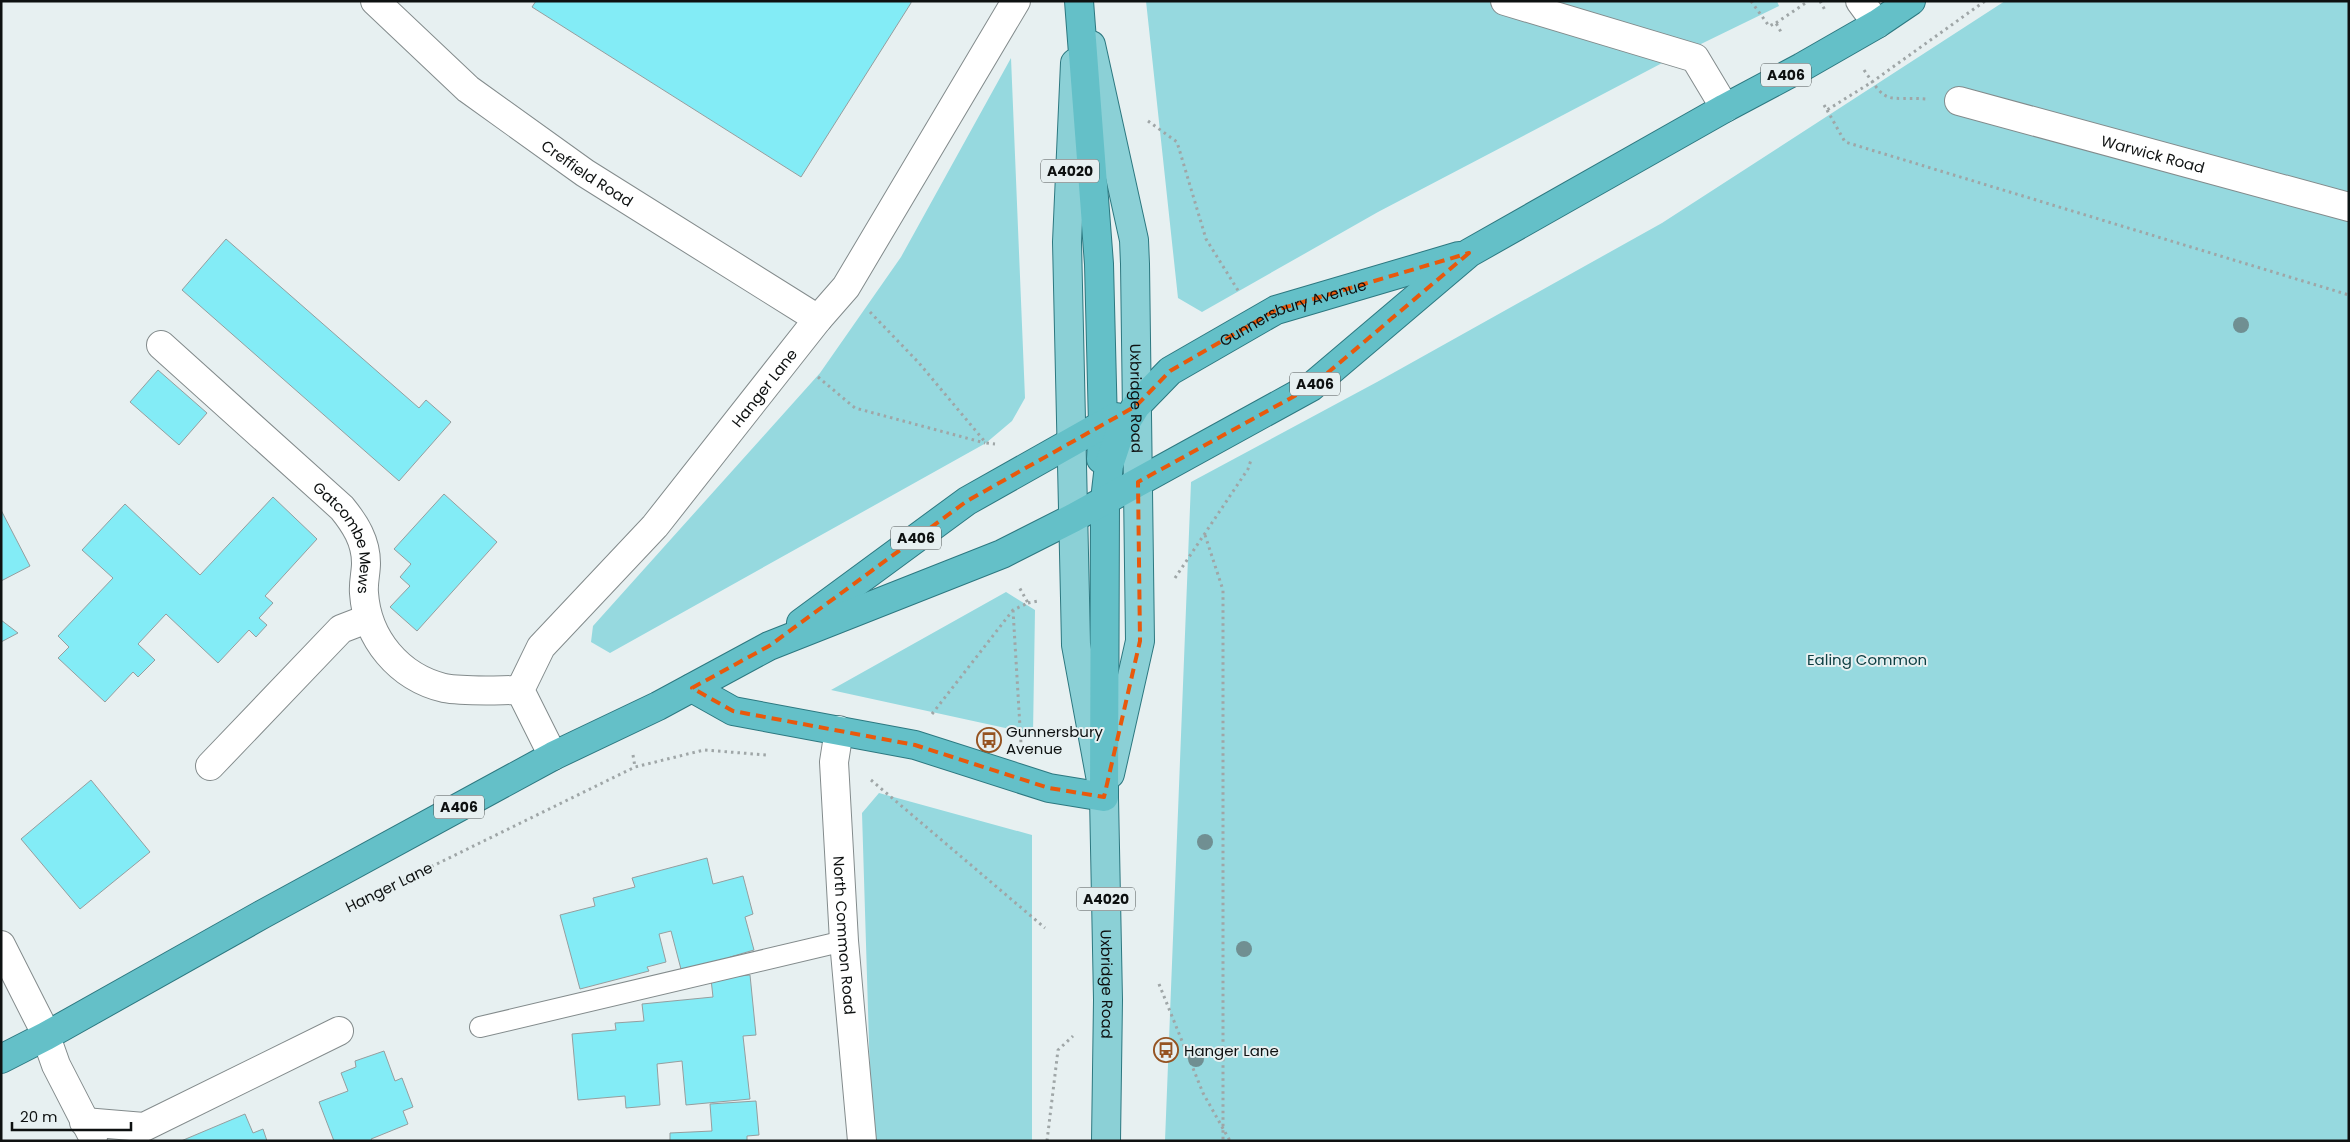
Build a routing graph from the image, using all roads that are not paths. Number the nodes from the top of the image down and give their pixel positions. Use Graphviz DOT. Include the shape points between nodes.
graph roads {
  1 [pos="375,1"];
  2 [pos="1016,1"];
  3 [pos="1079,1"];
  4 [pos="1505,1"];
  5 [pos="1860,1"];
  6 [pos="1911,1"];
  7 [pos="1877,24"];
  8 [pos="1959,101"];
  9 [pos="1725,108"];
  10 [pos="2349,207"];
  11 [pos="1469,253"];
  12 [pos="818,319"];
  13 [pos="161,345"];
  14 [pos="1136,406"];
  15 [pos="1104,425"];
  16 [pos="1071,443"];
  17 [pos="1138,482"];
  18 [pos="1106,500"];
  19 [pos="1073,518"];
  20 [pos="368,618"];
  21 [pos="769,646"];
  22 [pos="692,688"];
  23 [pos="520,690"];
  24 [pos="839,730"];
  25 [pos="553,756"];
  26 [pos="210,766"];
  27 [pos="1104,797"];
  28 [pos="844,941"];
  29 [pos="1,945"];
  30 [pos="480,1027"];
  31 [pos="339,1031"];
  32 [pos="46,1036"];
  33 [pos="1,1059"];
  34 [pos="89,1131"];
  35 [pos="862,1141"];
  36 [pos="1106,1141"];
  1 -- 12 [label="street, Creffield Road" via="468,89 577,168"];
  2 -- 12 [label="street, Hanger Lane" via="846,287"];
  3 -- 14 [label="main road, Uxbridge Road / A4020" via="1134,240"];
  3 -- 15 [label="highway" via="1099,264"];
  3 -- 16 [label="main road, Uxbridge Road / A4020" via="1066,242"];
  4 -- 9 [label="street" via="1695,58"];
  5 -- 7 [label="street"];
  6 -- 7 [label="highway, Gunnersbury Avenue / A406"];
  7 -- 9 [label="highway, Gunnersbury Avenue / A406"];
  8 -- 10 [label="street, Warwick Road"];
  9 -- 11 [label="highway, Gunnersbury Avenue / A406"];
  11 -- 14 [label="highway, Gunnersbury Avenue / A406" via="1276,310 1170,371"];
  11 -- 17 [label="highway, Gunnersbury Avenue / A406" via="1311,387"];
  12 -- 23 [label="street, Hanger Lane" via="656,526 541,647"];
  13 -- 20 [label="street, Gatcombe Mews" via="354,522 363,543 366,562 364,592"];
  14 -- 15 [label="highway, A406"];
  14 -- 17 [label="main road, Uxbridge Road / A4020"];
  14 -- 18 [label="highway" via="1117,440 1109,465"];
  15 -- 16 [label="highway, A406"];
  15 -- 19 [label="highway" via="1101,460 1092,488"];
  16 -- 19 [label="main road, Uxbridge Road / A4020"];
  16 -- 21 [label="highway, A406" via="967,501"];
  17 -- 18 [label="highway, A406"];
  17 -- 27 [label="main road, Uxbridge Road / A4020" via="1140,641"];
  18 -- 19 [label="highway, A406"];
  18 -- 27 [label="highway"];
  19 -- 21 [label="highway, A406" via="1002,554"];
  19 -- 27 [label="main road, Uxbridge Road / A4020" via="1076,645"];
  20 -- 23 [label="street, Gatcombe Mews" via="373,633 388,655 426,682 446,688"];
  20 -- 26 [label="street" via="341,629"];
  21 -- 22 [label="highway, A406"];
  22 -- 24 [label="highway" via="733,711"];
  22 -- 25 [label="highway, A406"];
  23 -- 25 [label="street"];
  24 -- 27 [label="highway" via="915,745 1049,788"];
  24 -- 28 [label="street, North Common Road" via="834,762"];
  25 -- 32 [label="highway, A406"];
  27 -- 36 [label="main road, Uxbridge Road / A4020" via="1108,1000"];
  28 -- 30 [label="lane"];
  28 -- 35 [label="street, North Common Road"];
  29 -- 32 [label="street"];
  31 -- 34 [label="street" via="144,1127"];
  32 -- 33 [label="highway, A406"];
  32 -- 34 [label="street" via="56,1065"];
}
